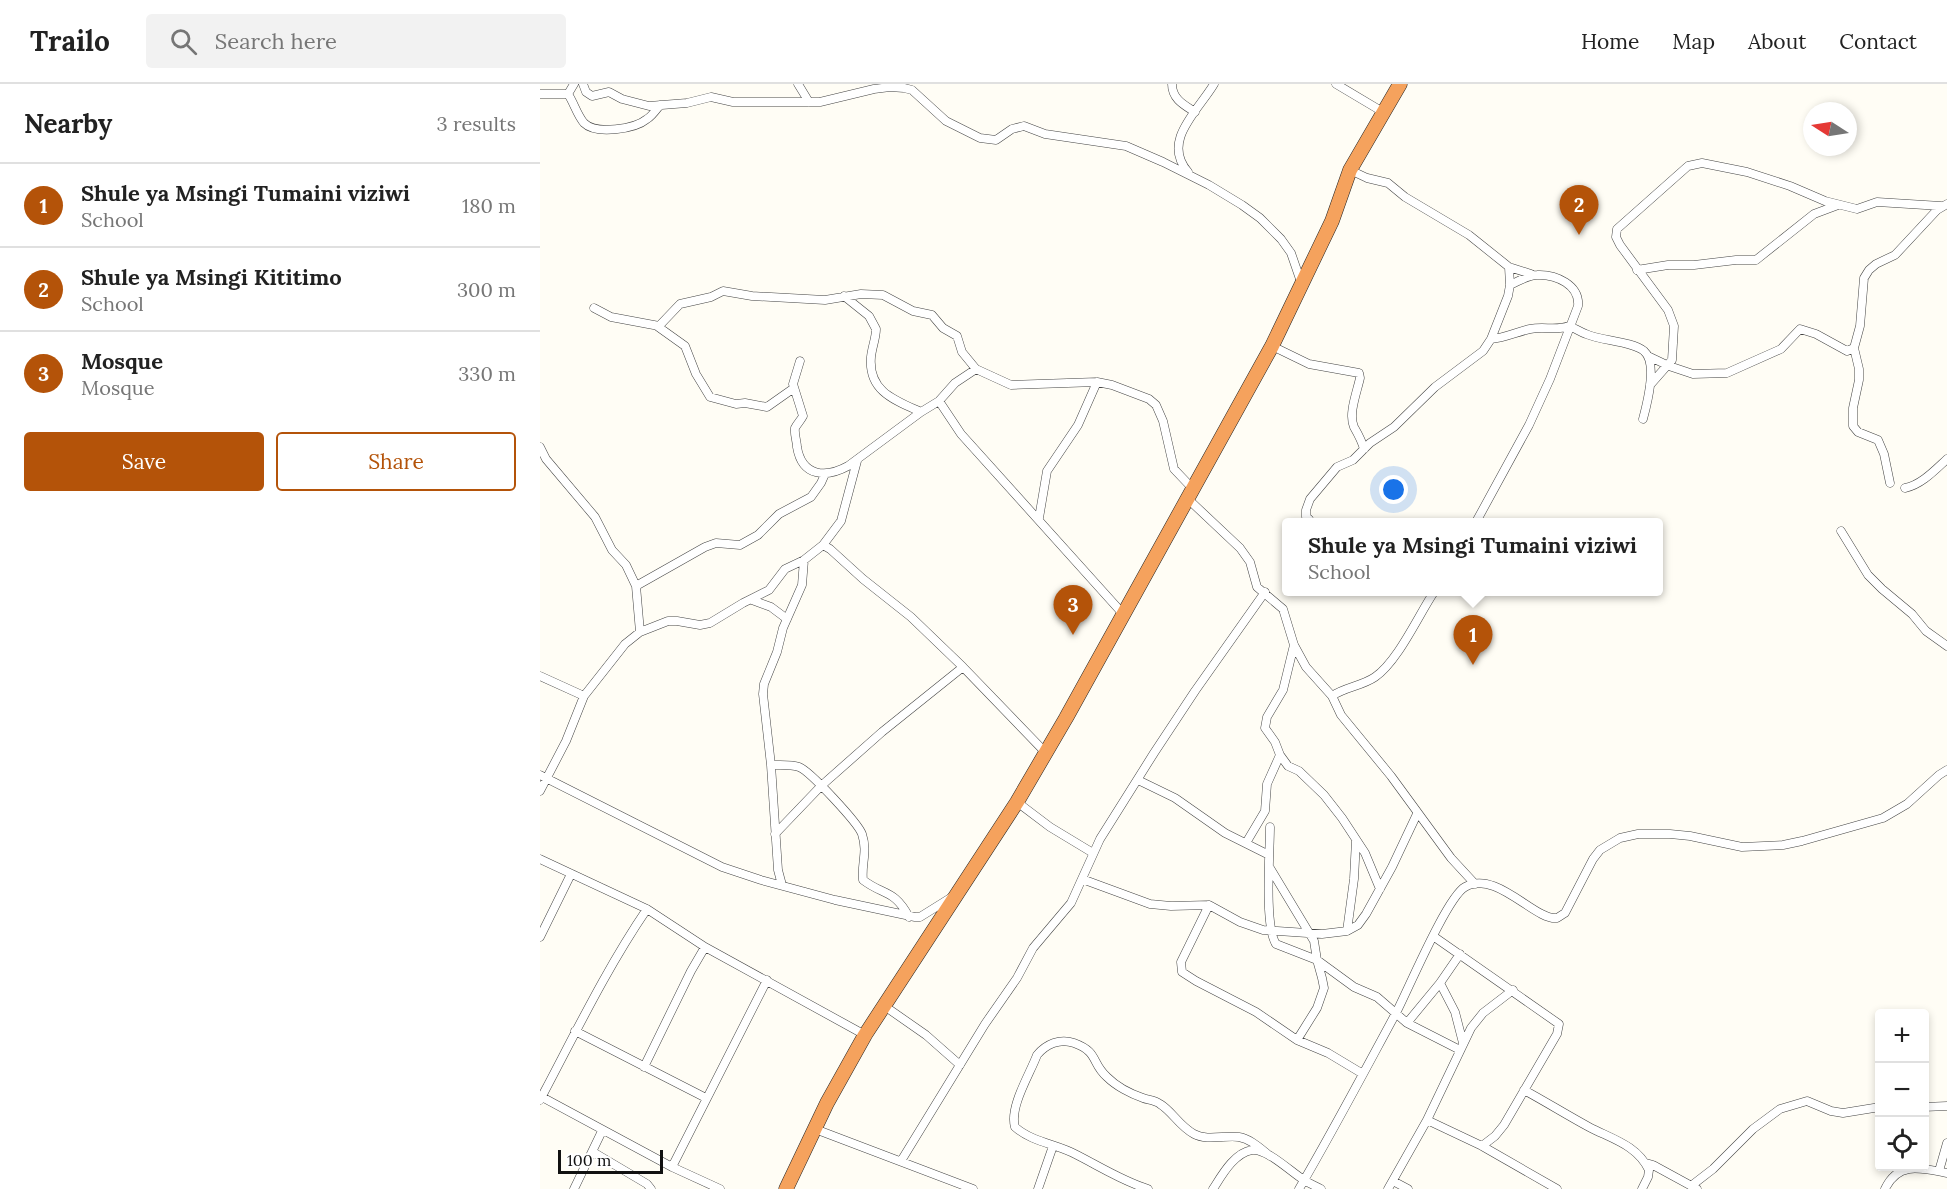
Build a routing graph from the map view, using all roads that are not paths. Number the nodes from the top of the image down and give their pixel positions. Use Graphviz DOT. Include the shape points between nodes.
graph roads {
  1 [pos="574,84"];
  2 [pos="582,84"];
  3 [pos="798,84"];
  4 [pos="1172,84"];
  5 [pos="1214,84"];
  6 [pos="1336,84"];
  7 [pos="1400,84"];
  8 [pos="906,86"];
  9 [pos="540,94"];
  10 [pos="568,94"];
  11 [pos="808,102"];
  12 [pos="660,105"];
  13 [pos="1195,112"];
  14 [pos="1383,112"];
  15 [pos="1350,170"];
  16 [pos="1191,175"];
  17 [pos="1838,205"];
  18 [pos="1944,205"];
  19 [pos="1509,267"];
  20 [pos="1637,270"];
  21 [pos="1536,275"];
  22 [pos="1302,284"];
  23 [pos="1510,285"];
  24 [pos="844,296"];
  25 [pos="594,308"];
  26 [pos="657,326"];
  27 [pos="1569,326"];
  28 [pos="1491,339"];
  29 [pos="1272,346"];
  30 [pos="1854,348"];
  31 [pos="1648,356"];
  32 [pos="800,361"];
  33 [pos="1669,366"];
  34 [pos="976,369"];
  35 [pos="1097,382"];
  36 [pos="1650,385"];
  37 [pos="794,388"];
  38 [pos="939,401"];
  39 [pos="921,412"];
  40 [pos="1643,419"];
  41 [pos="540,447"];
  42 [pos="1364,449"];
  43 [pos="1947,459"];
  44 [pos="857,461"];
  45 [pos="825,474"];
  46 [pos="1890,483"];
  47 [pos="1905,488"];
  48 [pos="1190,494"];
  49 [pos="1039,518"];
  50 [pos="1308,518"];
  51 [pos="1478,518"];
  52 [pos="1841,531"];
  53 [pos="823,545"];
  54 [pos="804,560"];
  55 [pos="636,586"];
  56 [pos="1265,592"];
  57 [pos="1431,596"];
  58 [pos="752,600"];
  59 [pos="1124,615"];
  60 [pos="787,619"];
  61 [pos="640,632"];
  62 [pos="1294,645"];
  63 [pos="1947,646"];
  64 [pos="963,667"];
  65 [pos="540,676"];
  66 [pos="584,696"];
  67 [pos="1332,696"];
  68 [pos="1046,753"];
  69 [pos="1280,755"];
  70 [pos="771,765"];
  71 [pos="1947,770"];
  72 [pos="543,777"];
  73 [pos="1138,780"];
  74 [pos="821,786"];
  75 [pos="540,791"];
  76 [pos="1017,802"];
  77 [pos="1417,814"];
  78 [pos="1270,826"];
  79 [pos="775,834"];
  80 [pos="1355,838"];
  81 [pos="1246,843"];
  82 [pos="1093,852"];
  83 [pos="1269,855"];
  84 [pos="540,859"];
  85 [pos="1269,867"];
  86 [pos="571,874"];
  87 [pos="1082,879"];
  88 [pos="1475,884"];
  89 [pos="782,885"];
  90 [pos="1380,889"];
  91 [pos="956,894"];
  92 [pos="1209,905"];
  93 [pos="647,909"];
  94 [pos="909,917"];
  95 [pos="1347,931"];
  96 [pos="1271,932"];
  97 [pos="1310,932"];
  98 [pos="1329,934"];
  99 [pos="1433,936"];
  100 [pos="540,937"];
  101 [pos="705,947"];
  102 [pos="1460,954"];
  103 [pos="1316,956"];
  104 [pos="767,980"];
  105 [pos="1440,983"];
  106 [pos="1513,990"];
  107 [pos="883,1005"];
  108 [pos="1395,1014"];
  109 [pos="1407,1023"];
  110 [pos="575,1030"];
  111 [pos="865,1035"];
  112 [pos="1297,1040"];
  113 [pos="1461,1047"];
  114 [pos="960,1065"];
  115 [pos="644,1066"];
  116 [pos="1363,1074"];
  117 [pos="1524,1090"];
  118 [pos="541,1098"];
  119 [pos="706,1098"];
  120 [pos="1947,1106"];
  121 [pos="1929,1107"];
  122 [pos="1875,1108"];
  123 [pos="1427,1120"];
  124 [pos="815,1129"];
  125 [pos="602,1131"];
  126 [pos="1947,1143"];
  127 [pos="1053,1146"];
  128 [pos="1482,1146"];
  129 [pos="592,1152"];
  130 [pos="1270,1156"];
  131 [pos="901,1161"];
  132 [pos="1646,1163"];
  133 [pos="672,1167"];
  134 [pos="1943,1172"];
  135 [pos="1304,1180"];
  136 [pos="1394,1181"];
  137 [pos="1694,1188"];
  138 [pos="574,1189"];
  139 [pos="651,1189"];
  140 [pos="720,1189"];
  141 [pos="786,1189"];
  142 [pos="973,1189"];
  143 [pos="1038,1189"];
  144 [pos="1148,1189"];
  145 [pos="1214,1189"];
  146 [pos="1299,1189"];
  147 [pos="1321,1189"];
  148 [pos="1388,1189"];
  149 [pos="1408,1189"];
  150 [pos="1557,1189"];
  151 [pos="1642,1189"];
  152 [pos="1885,1189"];
  1 -- 10 [label="street"];
  2 -- 12 [label="street" via="592,96 609,92 642,106"];
  3 -- 11 [label="street"];
  4 -- 13 [label="street" via="1179,101"];
  5 -- 13 [label="street"];
  6 -- 14 [label="street"];
  7 -- 14 [label="highway"];
  8 -- 11 [label="street"];
  8 -- 16 [label="street" via="946,121 980,138 994,141 1024,126 1046,134 1126,146"];
  9 -- 10 [label="street"];
  10 -- 12 [label="street" via="584,122 600,130 631,127 646,121"];
  11 -- 12 [label="street" via="734,102 711,97"];
  13 -- 16 [label="street" via="1177,144"];
  14 -- 15 [label="highway"];
  15 -- 19 [label="street" via="1388,183 1469,235"];
  15 -- 22 [label="highway" via="1332,221"];
  16 -- 22 [label="street" via="1242,205 1271,228 1291,253"];
  17 -- 18 [label="street" via="1861,209 1877,202"];
  17 -- 20 [label="street" via="1814,214 1756,260"];
  17 -- 20 [label="street" via="1747,172 1702,163 1688,166 1617,229 1616,237"];
  18 -- 30 [label="street" via="1895,255 1876,264 1864,278"];
  19 -- 21 [label="street"];
  19 -- 23 [label="street"];
  20 -- 33 [label="street" via="1672,318 1673,354"];
  21 -- 23 [label="street"];
  21 -- 27 [label="street" via="1565,282 1576,293 1578,306"];
  22 -- 29 [label="highway"];
  23 -- 28 [label="street"];
  24 -- 26 [label="street" via="825,300 723,291 680,304"];
  24 -- 34 [label="street" via="883,295 913,311 932,315 957,336 962,352"];
  24 -- 39 [label="street" via="869,316 876,328 871,368 877,386"];
  25 -- 26 [label="street" via="611,317"];
  26 -- 37 [label="street" via="685,346 710,397 767,407"];
  27 -- 28 [label="street" via="1532,328"];
  27 -- 31 [label="street" via="1587,335 1638,348"];
  27 -- 51 [label="street" via="1529,425"];
  28 -- 42 [label="street" via="1476,357"];
  29 -- 42 [label="street" via="1309,364 1359,372 1353,415"];
  29 -- 48 [label="highway"];
  30 -- 33 [label="street" via="1847,351 1800,329 1781,349 1727,373 1693,374"];
  30 -- 46 [label="street" via="1859,380 1853,426 1878,440"];
  31 -- 33 [label="street"];
  31 -- 36 [label="street"];
  32 -- 37 [label="street"];
  33 -- 36 [label="street"];
  34 -- 35 [label="street" via="1011,385"];
  34 -- 38 [label="street" via="955,383"];
  35 -- 48 [label="street" via="1140,395 1156,405 1174,469"];
  35 -- 49 [label="street" via="1078,424 1047,471"];
  36 -- 40 [label="street"];
  37 -- 45 [label="street" via="802,416 795,429 798,453 808,469"];
  38 -- 39 [label="street"];
  38 -- 49 [label="street" via="961,434"];
  39 -- 44 [label="street"];
  41 -- 55 [label="street" via="595,517"];
  42 -- 50 [label="street" via="1328,476 1308,505 1305,514"];
  43 -- 47 [label="street" via="1912,487"];
  44 -- 45 [label="street"];
  44 -- 53 [label="street" via="841,521"];
  45 -- 55 [label="street" via="811,497 779,514 758,535 740,545 716,543 705,547"];
  48 -- 56 [label="street" via="1240,548 1250,562 1257,587"];
  48 -- 59 [label="highway"];
  49 -- 59 [label="street"];
  52 -- 63 [label="street" via="1868,575"];
  53 -- 54 [label="street"];
  53 -- 64 [label="street" via="911,617"];
  54 -- 58 [label="street" via="785,569 769,590"];
  54 -- 60 [label="street" via="802,585"];
  55 -- 61 [label="street"];
  56 -- 62 [label="street" via="1283,609"];
  56 -- 73 [label="street"];
  57 -- 67 [label="street" via="1382,672"];
  58 -- 60 [label="street"];
  58 -- 61 [label="street" via="705,625 668,621"];
  59 -- 68 [label="highway"];
  60 -- 70 [label="street" via="764,684"];
  61 -- 66 [label="street" via="609,662"];
  62 -- 67 [label="street" via="1306,667"];
  62 -- 69 [label="street" via="1283,690 1265,728"];
  64 -- 68 [label="street"];
  64 -- 74 [label="street"];
  65 -- 66 [label="street"];
  66 -- 72 [label="street" via="566,741"];
  67 -- 77 [label="street" via="1346,721"];
  68 -- 76 [label="highway"];
  69 -- 80 [label="street" via="1324,795"];
  69 -- 81 [label="street" via="1267,784 1264,811"];
  70 -- 74 [label="street" via="798,766"];
  70 -- 79 [label="street"];
  71 -- 88 [label="street" via="1907,804 1883,818 1802,841 1742,847 1670,834 1620,838 1593,859 1565,914 1558,918 1499,888"];
  72 -- 75 [label="street"];
  72 -- 89 [label="street" via="722,867"];
  73 -- 81 [label="street"];
  73 -- 82 [label="street"];
  74 -- 79 [label="street"];
  74 -- 94 [label="street" via="861,832 865,851 863,880 894,897"];
  76 -- 82 [label="street"];
  76 -- 91 [label="highway"];
  77 -- 88 [label="street"];
  77 -- 90 [label="street"];
  78 -- 83 [label="street"];
  79 -- 89 [label="street"];
  80 -- 90 [label="street"];
  80 -- 95 [label="street"];
  81 -- 83 [label="street"];
  82 -- 87 [label="street"];
  83 -- 85 [label="street"];
  84 -- 86 [label="street"];
  85 -- 96 [label="street"];
  85 -- 97 [label="street"];
  86 -- 93 [label="street"];
  86 -- 100 [label="street"];
  87 -- 92 [label="street" via="1150,904"];
  87 -- 114 [label="street" via="1071,903 1040,938"];
  88 -- 99 [label="street" via="1457,894"];
  89 -- 94 [label="street"];
  90 -- 95 [label="street" via="1366,915"];
  91 -- 94 [label="street" via="920,917"];
  91 -- 107 [label="highway"];
  92 -- 96 [label="street" via="1247,925"];
  92 -- 112 [label="street" via="1181,962 1182,972 1256,1012"];
  93 -- 101 [label="street"];
  93 -- 110 [label="street"];
  95 -- 98 [label="street"];
  96 -- 97 [label="street"];
  96 -- 103 [label="street" via="1276,944"];
  97 -- 98 [label="street"];
  97 -- 103 [label="street"];
  98 -- 103 [label="street"];
  99 -- 102 [label="street"];
  99 -- 108 [label="street"];
  101 -- 104 [label="street"];
  101 -- 115 [label="street"];
  102 -- 105 [label="street"];
  102 -- 106 [label="street"];
  103 -- 108 [label="street" via="1354,987 1377,997"];
  103 -- 112 [label="street" via="1324,988 1317,1008"];
  104 -- 111 [label="street"];
  104 -- 119 [label="street"];
  105 -- 109 [label="street"];
  105 -- 113 [label="street" via="1455,1012"];
  106 -- 113 [label="street" via="1483,1013"];
  106 -- 117 [label="street" via="1558,1024 1557,1034"];
  107 -- 111 [label="highway"];
  107 -- 114 [label="street"];
  108 -- 109 [label="street"];
  108 -- 116 [label="street"];
  109 -- 113 [label="street"];
  110 -- 115 [label="street"];
  110 -- 118 [label="street"];
  111 -- 124 [label="highway"];
  112 -- 116 [label="street"];
  113 -- 123 [label="street"];
  114 -- 131 [label="street"];
  115 -- 119 [label="street"];
  116 -- 135 [label="street"];
  117 -- 128 [label="street" via="1495,1136"];
  117 -- 132 [label="street" via="1634,1150"];
  118 -- 125 [label="street"];
  119 -- 133 [label="street"];
  120 -- 121 [label="street"];
  122 -- 137 [label="street" via="1843,1113 1807,1101 1780,1109 1753,1129"];
  123 -- 128 [label="street"];
  123 -- 136 [label="street"];
  124 -- 131 [label="street"];
  124 -- 141 [label="highway"];
  125 -- 129 [label="street"];
  125 -- 133 [label="street"];
  126 -- 134 [label="street"];
  127 -- 130 [label="street" via="1019,1130 1013,1116 1037,1055 1052,1044 1066,1041 1094,1055 1113,1082 1159,1103 1194,1134 1240,1137"];
  127 -- 143 [label="street"];
  127 -- 144 [label="street"];
  128 -- 150 [label="street"];
  129 -- 138 [label="street"];
  129 -- 139 [label="street"];
  130 -- 135 [label="street"];
  130 -- 145 [label="street" via="1255,1150 1241,1155 1233,1160"];
  131 -- 142 [label="street"];
  132 -- 137 [label="street"];
  132 -- 151 [label="street" via="1648,1178"];
  133 -- 140 [label="street"];
  134 -- 152 [label="street" via="1899,1171 1892,1175"];
  135 -- 146 [label="street"];
  135 -- 147 [label="street"];
  136 -- 148 [label="street"];
  136 -- 149 [label="street"];
}
